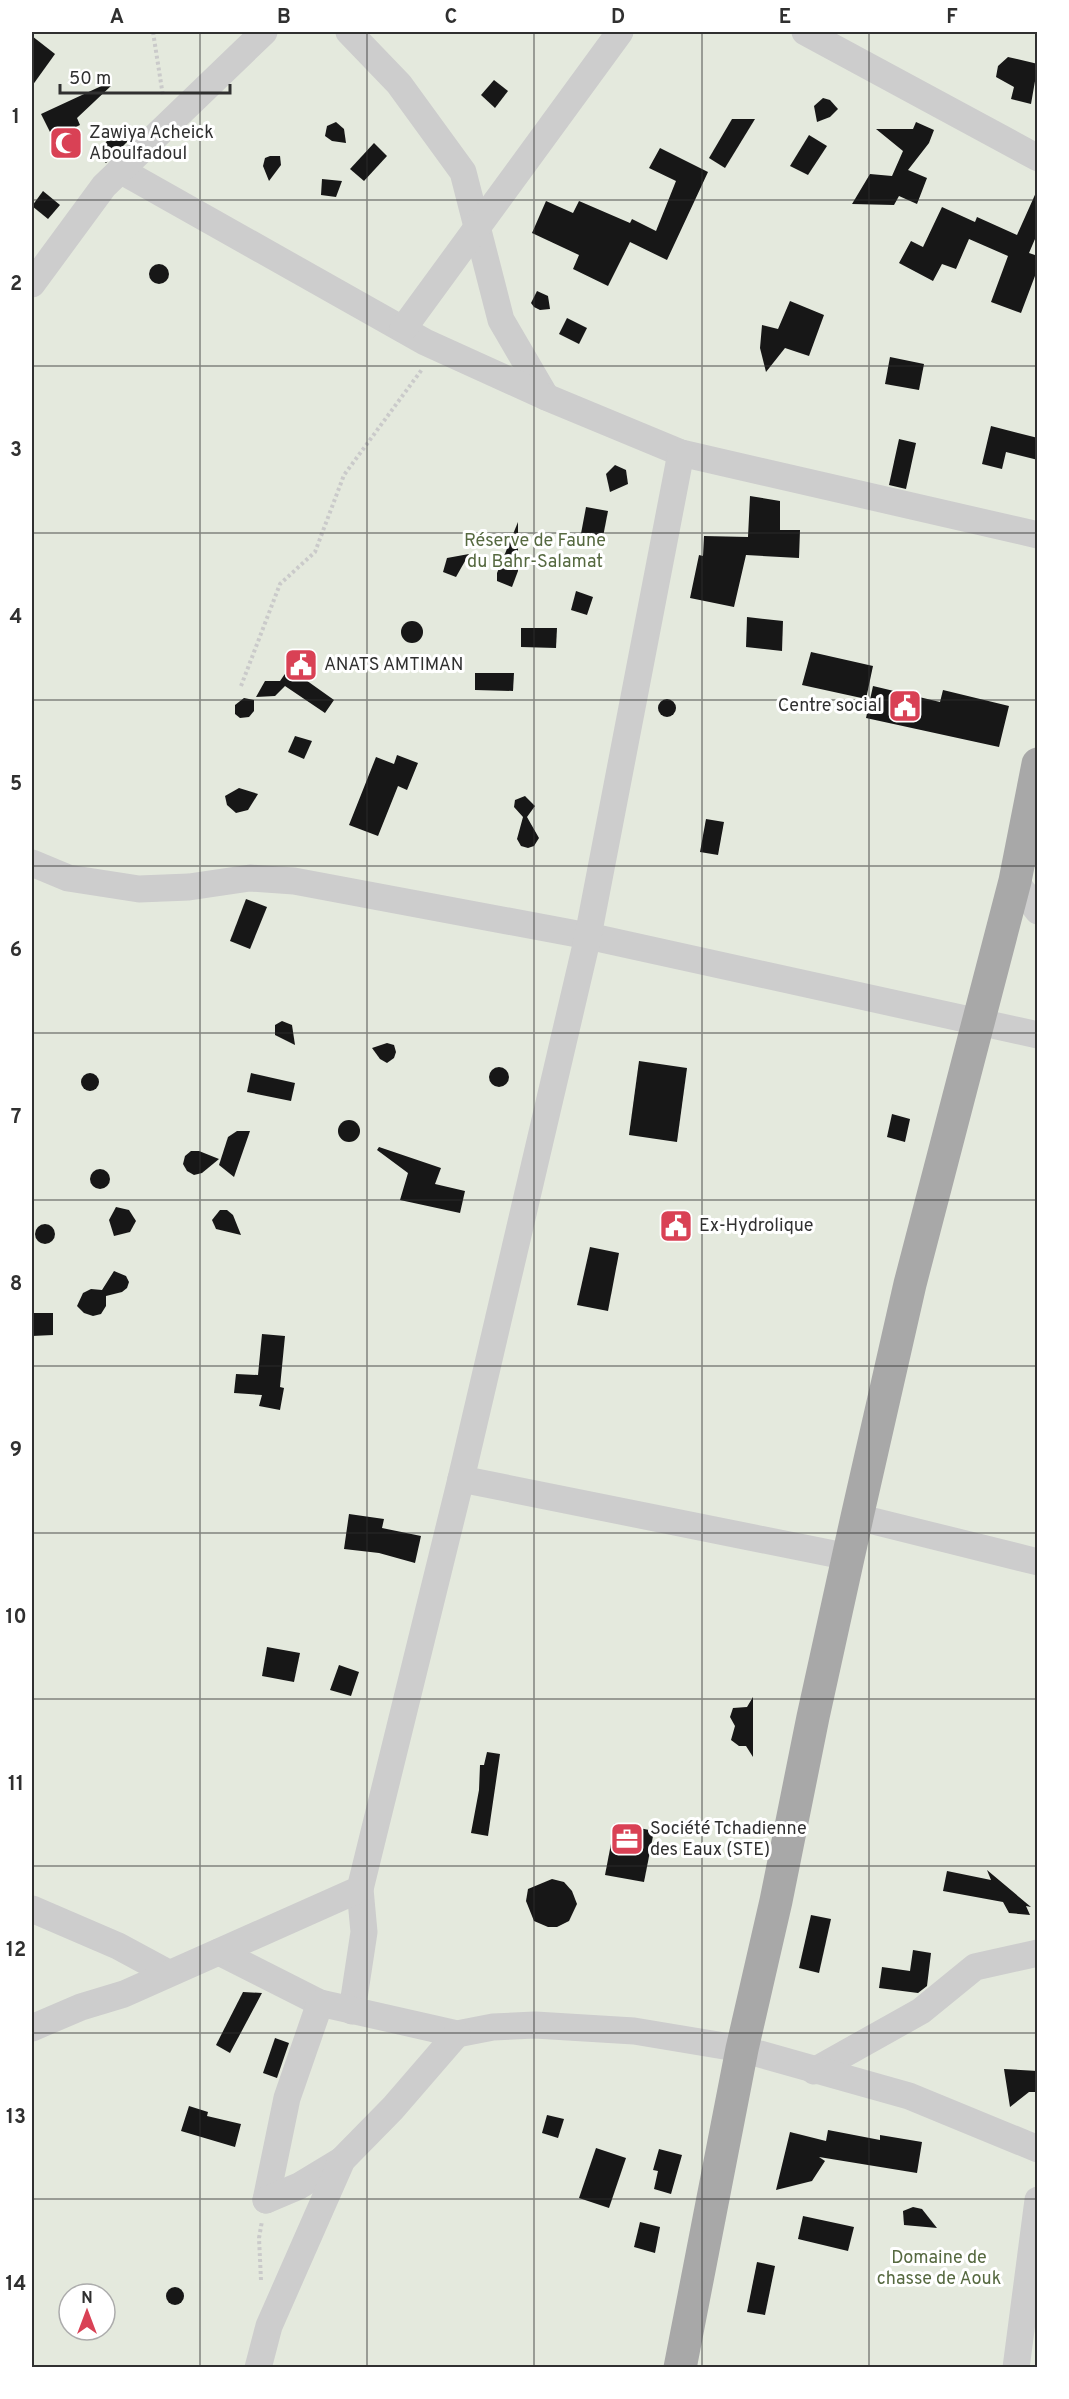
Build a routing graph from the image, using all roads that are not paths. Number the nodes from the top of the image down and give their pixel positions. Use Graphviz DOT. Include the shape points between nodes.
graph roads {
  1 [pos="264,32"];
  2 [pos="350,32"];
  3 [pos="620,32"];
  4 [pos="804,32"];
  5 [pos="1038,158"];
  6 [pos="120,170"];
  7 [pos="477,226"];
  8 [pos="32,284"];
  9 [pos="403,329"];
  10 [pos="546,397"];
  11 [pos="681,453"];
  12 [pos="1038,535"];
  13 [pos="1038,764"];
  14 [pos="32,863"];
  15 [pos="1015,881"];
  16 [pos="1038,911"];
  17 [pos="588,936"];
  18 [pos="977,1022"];
  19 [pos="1038,1035"];
  20 [pos="461,1479"];
  21 [pos="857,1517"];
  22 [pos="849,1557"];
  23 [pos="1038,1562"];
  24 [pos="360,1889"];
  25 [pos="32,1909"];
  26 [pos="219,1952"];
  27 [pos="1038,1953"];
  28 [pos="168,1973"];
  29 [pos="320,2004"];
  30 [pos="352,2011"];
  31 [pos="32,2028"];
  32 [pos="457,2034"];
  33 [pos="742,2049"];
  34 [pos="814,2071"];
  35 [pos="1038,2149"];
  36 [pos="342,2160"];
  37 [pos="1038,2200"];
  38 [pos="258,2367"];
  39 [pos="680,2367"];
  40 [pos="1016,2367"];
  1 -- 6 [label="street"];
  2 -- 7 [label="street" via="399,84 463,172"];
  3 -- 7 [label="street"];
  4 -- 5 [label="street"];
  6 -- 8 [label="street"];
  6 -- 9 [label="street"];
  7 -- 9 [label="street"];
  7 -- 10 [label="street" via="501,320"];
  9 -- 10 [label="street"];
  10 -- 11 [label="street"];
  11 -- 12 [label="street"];
  11 -- 17 [label="street"];
  13 -- 15 [label="main road"];
  14 -- 17 [label="street" via="68,878 139,889 250,878 294,881"];
  15 -- 16 [label="street"];
  15 -- 18 [label="main road"];
  17 -- 18 [label="street"];
  17 -- 20 [label="street"];
  18 -- 19 [label="street"];
  18 -- 21 [label="main road" via="910,1284"];
  20 -- 22 [label="street"];
  20 -- 24 [label="street"];
  21 -- 22 [label="main road"];
  21 -- 23 [label="street"];
  22 -- 33 [label="main road"];
  24 -- 26 [label="street"];
  24 -- 30 [label="street" via="364,1932"];
  25 -- 28 [label="street" via="118,1946"];
  26 -- 28 [label="street"];
  26 -- 29 [label="street"];
  27 -- 34 [label="street" via="975,1967 921,2011"];
  28 -- 31 [label="street"];
  29 -- 30 [label="street"];
  29 -- 36 [label="street" via="287,2098 266,2200"];
  30 -- 32 [label="street"];
  32 -- 33 [label="street" via="535,2025 634,2031"];
  32 -- 36 [label="street"];
  33 -- 34 [label="street"];
  33 -- 39 [label="main road"];
  34 -- 35 [label="street" via="909,2096"];
  36 -- 38 [label="street" via="269,2326"];
  37 -- 40 [label="street"];
}
